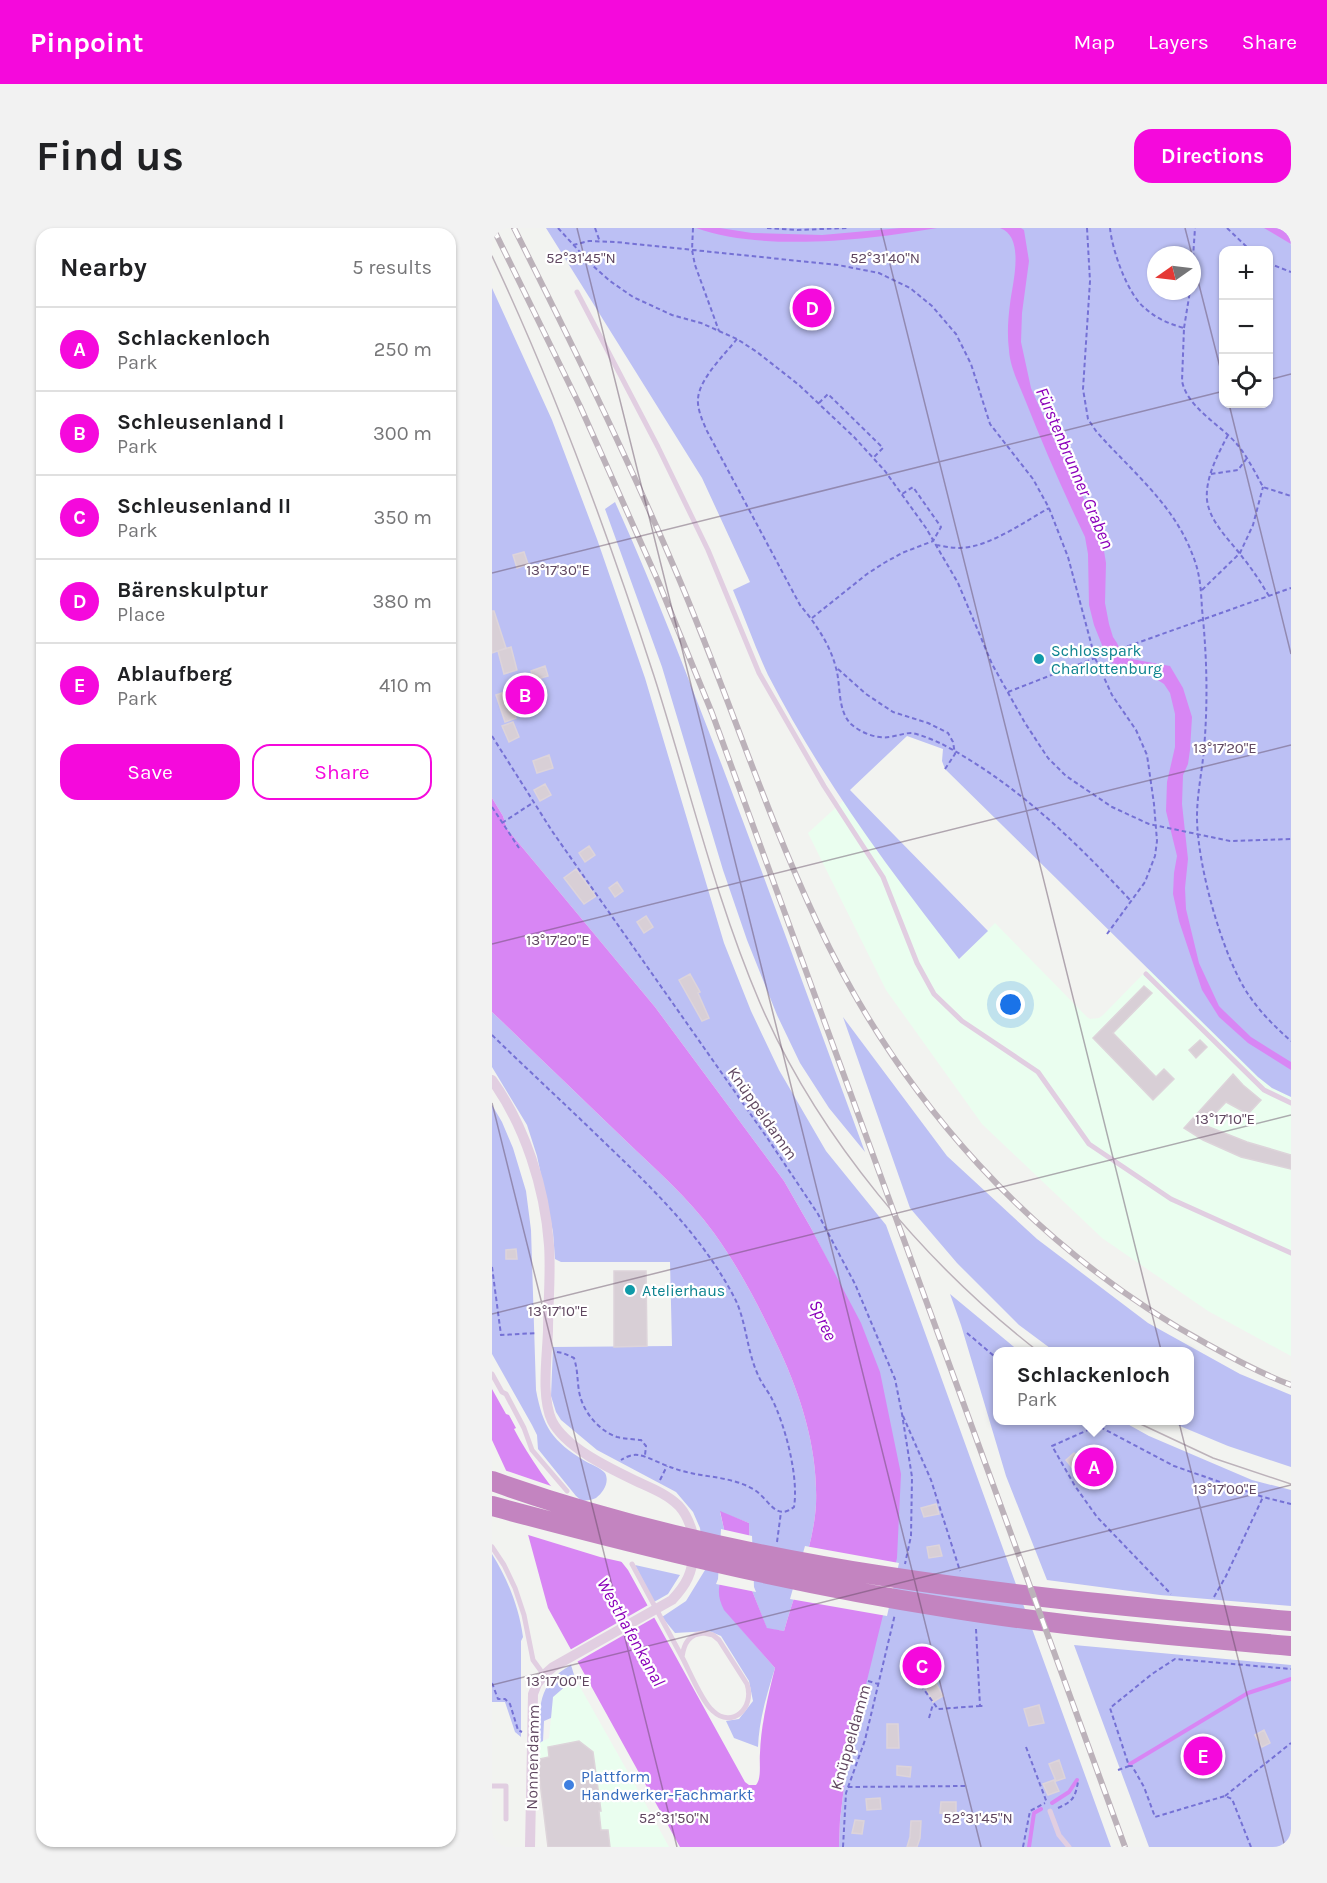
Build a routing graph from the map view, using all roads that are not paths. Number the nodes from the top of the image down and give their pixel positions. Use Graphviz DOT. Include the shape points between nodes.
graph roads {
  1 [pos="578,292"];
  2 [pos="1146,974"];
  3 [pos="492,1080"];
  4 [pos="1291,1103"];
  5 [pos="1291,1253"];
  6 [pos="492,1374"];
  7 [pos="492,1481"];
  8 [pos="567,1491"];
  9 [pos="492,1506"];
  10 [pos="492,1547"];
  11 [pos="632,1564"];
  12 [pos="1291,1621"];
  13 [pos="1291,1646"];
  14 [pos="682,1657"];
  15 [pos="544,1675"];
  16 [pos="492,1786"];
  17 [pos="1050,1812"];
  18 [pos="506,1819"];
  19 [pos="530,1847"];
  20 [pos="1069,1847"];
  1 -- 5 [label="lane" via="708,550 759,673 824,786 883,877 917,963 934,994 962,1020 1038,1072 1089,1144 1171,1198"];
  2 -- 4 [label="lane" via="1264,1090"];
  3 -- 15 [label="street" via="523,1136 545,1214 549,1247 549,1414 563,1436 584,1453 662,1493 680,1507 695,1544 692,1570 672,1600"];
  6 -- 8 [label="lane" via="524,1428 532,1450"];
  7 -- 12 [label="highway" via="604,1518 787,1559 956,1587"];
  9 -- 13 [label="highway" via="705,1561 944,1607 1105,1629"];
  10 -- 15 [label="lane" via="515,1588 532,1660"];
  11 -- 14 [label="lane"];
  14 -- 14 [label="lane" via="685,1644 694,1635 716,1637 747,1684 749,1698 745,1709 730,1717 714,1713"];
  15 -- 19 [label="street, Nonnendamm" via="533,1694"];
  16 -- 18 [label="lane" via="506,1786"];
  17 -- 20 [label="lane" via="1059,1835"];
}
